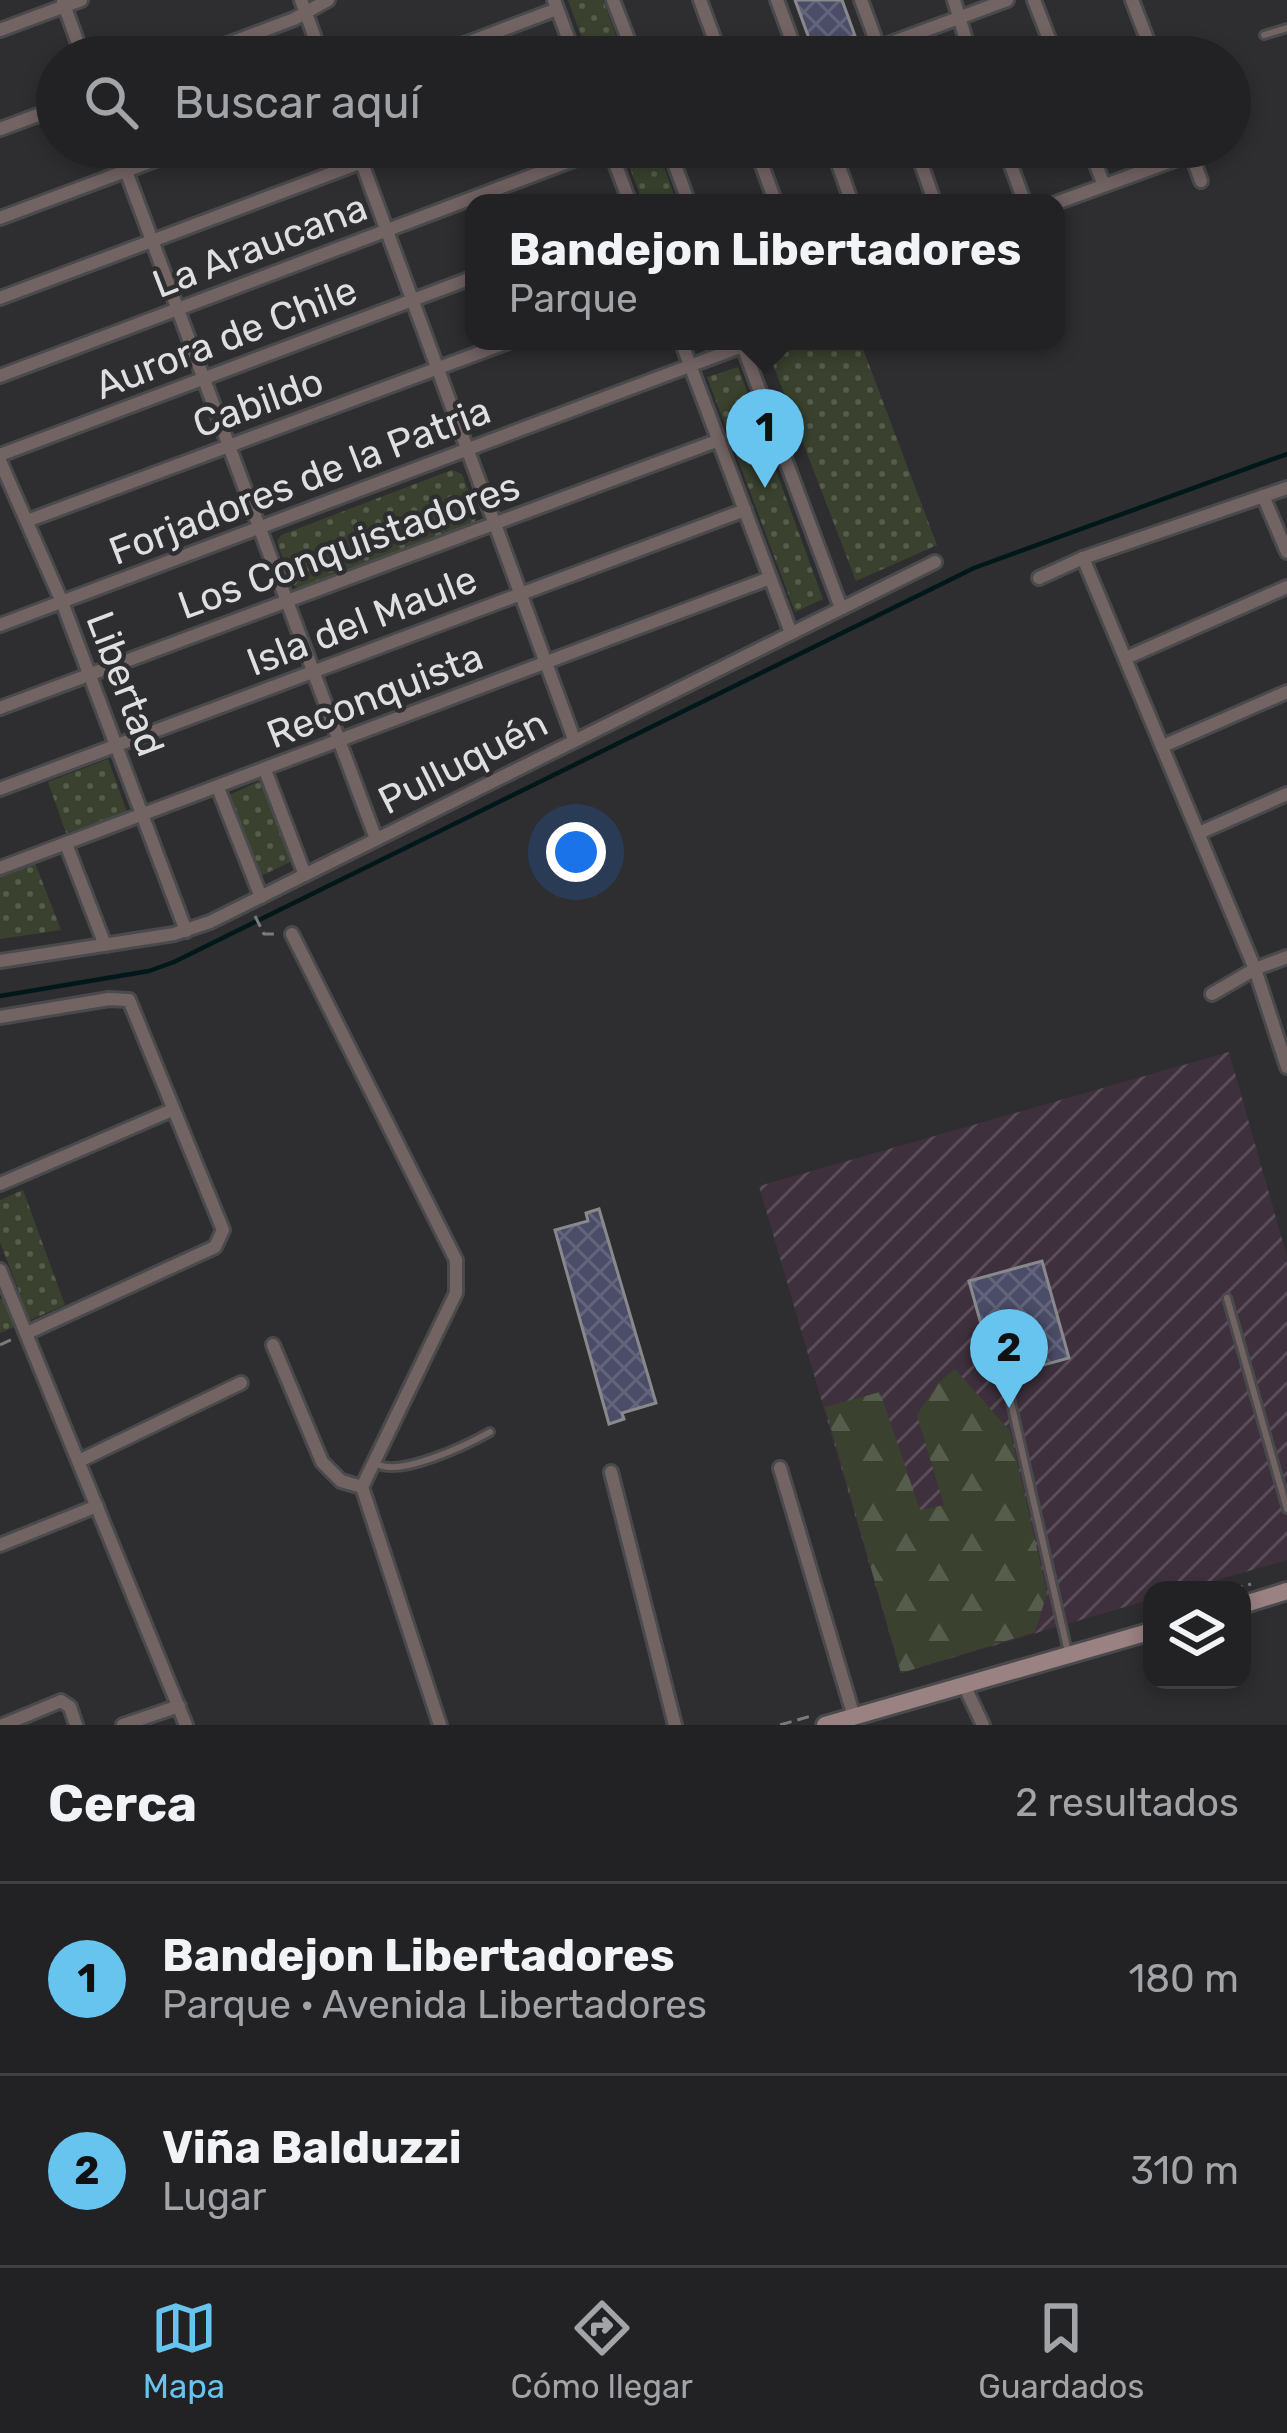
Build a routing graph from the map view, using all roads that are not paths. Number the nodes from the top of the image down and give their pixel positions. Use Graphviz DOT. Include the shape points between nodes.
graph roads {
  1 [pos="81,0"];
  2 [pos="328,0"];
  3 [pos="613,0"];
  4 [pos="700,0"];
  5 [pos="777,0"];
  6 [pos="861,0"];
  7 [pos="954,0"];
  8 [pos="1007,0"];
  9 [pos="1034,0"];
  10 [pos="1132,0"];
  11 [pos="63,3"];
  12 [pos="555,5"];
  13 [pos="303,6"];
  14 [pos="959,18"];
  15 [pos="1287,28"];
  16 [pos="0,30"];
  17 [pos="1264,34"];
  18 [pos="75,36"];
  19 [pos="238,36"];
  20 [pos="314,36"];
  21 [pos="480,36"];
  22 [pos="567,36"];
  23 [pos="626,36"];
  24 [pos="713,36"];
  25 [pos="790,36"];
  26 [pos="874,36"];
  27 [pos="917,36"];
  28 [pos="965,36"];
  29 [pos="1048,36"];
  30 [pos="1146,36"];
  31 [pos="36,116"];
  32 [pos="0,129"];
  33 [pos="125,168"];
  34 [pos="134,168"];
  35 [pos="345,168"];
  36 [pos="363,168"];
  37 [pos="552,168"];
  38 [pos="1098,168"];
  39 [pos="1146,168"];
  40 [pos="1196,168"];
  41 [pos="126,171"];
  42 [pos="1201,181"];
  43 [pos="1104,185"];
  44 [pos="482,194"];
  45 [pos="465,200"];
  46 [pos="1065,200"];
  47 [pos="0,218"];
  48 [pos="386,230"];
  49 [pos="152,241"];
  50 [pos="465,280"];
  51 [pos="0,298"];
  52 [pos="412,301"];
  53 [pos="178,309"];
  54 [pos="486,350"];
  55 [pos="685,350"];
  56 [pos="730,350"];
  57 [pos="750,350"];
  58 [pos="691,366"];
  59 [pos="437,368"];
  60 [pos="0,376"];
  61 [pos="204,378"];
  62 [pos="719,440"];
  63 [pos="229,446"];
  64 [pos="467,450"];
  65 [pos="0,458"];
  66 [pos="1287,488"];
  67 [pos="1263,496"];
  68 [pos="745,510"];
  69 [pos="27,521"];
  70 [pos="495,524"];
  71 [pos="260,528"];
  72 [pos="1287,552"];
  73 [pos="1083,558"];
  74 [pos="935,562"];
  75 [pos="770,578"];
  76 [pos="1039,578"];
  77 [pos="1287,587"];
  78 [pos="520,594"];
  79 [pos="287,601"];
  80 [pos="62,602"];
  81 [pos="842,608"];
  82 [pos="0,626"];
  83 [pos="791,633"];
  84 [pos="1126,658"];
  85 [pos="546,663"];
  86 [pos="314,671"];
  87 [pos="90,675"];
  88 [pos="1287,692"];
  89 [pos="0,708"];
  90 [pos="574,739"];
  91 [pos="340,742"];
  92 [pos="116,745"];
  93 [pos="1163,746"];
  94 [pos="265,770"];
  95 [pos="218,788"];
  96 [pos="0,789"];
  97 [pos="1287,794"];
  98 [pos="143,817"];
  99 [pos="1199,833"];
  100 [pos="376,838"];
  101 [pos="67,844"];
  102 [pos="0,868"];
  103 [pos="305,874"];
  104 [pos="261,897"];
  105 [pos="187,931"];
  106 [pos="292,934"];
  107 [pos="106,945"];
  108 [pos="1287,957"];
  109 [pos="0,961"];
  110 [pos="1255,968"];
  111 [pos="1212,994"];
  112 [pos="0,1017"];
  113 [pos="1285,1051"];
  114 [pos="1287,1067"];
  115 [pos="172,1110"];
  116 [pos="0,1184"];
  117 [pos="0,1270"];
  118 [pos="1227,1298"];
  119 [pos="27,1333"];
  120 [pos="273,1345"];
  121 [pos="241,1383"];
  122 [pos="1010,1398"];
  123 [pos="490,1432"];
  124 [pos="79,1461"];
  125 [pos="374,1462"];
  126 [pos="780,1468"];
  127 [pos="611,1472"];
  128 [pos="362,1487"];
  129 [pos="98,1506"];
  130 [pos="1287,1509"];
  131 [pos="0,1545"];
  132 [pos="1287,1591"];
  133 [pos="1251,1601"];
  134 [pos="1143,1634"];
  135 [pos="1069,1655"];
  136 [pos="964,1685"];
  137 [pos="178,1706"];
  138 [pos="854,1717"];
  139 [pos="3,1725"];
  140 [pos="76,1725"];
  141 [pos="122,1725"];
  142 [pos="186,1725"];
  143 [pos="440,1725"];
  144 [pos="676,1725"];
  145 [pos="825,1725"];
  146 [pos="983,1725"];
  1 -- 11 [label="street"];
  2 -- 13 [label="street"];
  3 -- 23 [label="street"];
  4 -- 24 [label="street"];
  5 -- 25 [label="street"];
  6 -- 26 [label="street"];
  7 -- 14 [label="street"];
  8 -- 14 [label="street"];
  9 -- 29 [label="street"];
  10 -- 30 [label="street"];
  11 -- 16 [label="street"];
  11 -- 18 [label="street"];
  12 -- 21 [label="street"];
  12 -- 22 [label="street"];
  13 -- 19 [label="street"];
  13 -- 20 [label="street"];
  14 -- 27 [label="street"];
  14 -- 28 [label="street"];
  15 -- 17 [label="lane"];
  31 -- 32 [label="street"];
  33 -- 41 [label="street"];
  34 -- 41 [label="street"];
  35 -- 49 [label="street"];
  36 -- 48 [label="street"];
  37 -- 44 [label="street, La Araucana"];
  38 -- 43 [label="street"];
  39 -- 43 [label="street"];
  40 -- 42 [label="street"];
  41 -- 47 [label="street"];
  41 -- 49 [label="street"];
  43 -- 46 [label="street"];
  45 -- 48 [label="street, La Araucana"];
  48 -- 52 [label="street"];
  48 -- 53 [label="street, La Araucana"];
  49 -- 51 [label="street"];
  49 -- 53 [label="street"];
  50 -- 52 [label="street, Aurora de Chile"];
  52 -- 59 [label="street"];
  52 -- 61 [label="street, Aurora de Chile"];
  53 -- 60 [label="street, La Araucana"];
  53 -- 61 [label="street"];
  54 -- 59 [label="street, Cabildo"];
  55 -- 58 [label="street"];
  56 -- 58 [label="street, Forjadores de la Patria"];
  57 -- 81 [label="street"];
  58 -- 62 [label="street"];
  58 -- 64 [label="street, Forjadores de la Patria"];
  59 -- 63 [label="street, Cabildo"];
  59 -- 64 [label="street"];
  61 -- 63 [label="street"];
  61 -- 65 [label="street, Aurora de Chile"];
  62 -- 68 [label="street"];
  62 -- 70 [label="street, Los Conquistadores"];
  63 -- 69 [label="street, Cabildo"];
  63 -- 71 [label="street"];
  64 -- 70 [label="street"];
  64 -- 71 [label="street, Forjadores de la Patria"];
  65 -- 69 [label="street, Libertad"];
  66 -- 67 [label="street"];
  67 -- 72 [label="street"];
  67 -- 73 [label="street"];
  68 -- 75 [label="street"];
  68 -- 78 [label="street, Isla del Maule"];
  69 -- 80 [label="street, Libertad"];
  70 -- 78 [label="street"];
  70 -- 79 [label="street, Los Conquistadores"];
  71 -- 79 [label="street"];
  71 -- 80 [label="street, Forjadores de la Patria"];
  73 -- 76 [label="street"];
  73 -- 84 [label="street"];
  74 -- 81 [label="street, Pulluquén"];
  75 -- 83 [label="street"];
  75 -- 85 [label="street, Reconquista"];
  77 -- 84 [label="street"];
  78 -- 85 [label="street"];
  78 -- 86 [label="street, Isla del Maule"];
  79 -- 86 [label="street"];
  79 -- 87 [label="street, Los Conquistadores"];
  80 -- 82 [label="street, Forjadores de la Patria"];
  80 -- 87 [label="street, Libertad"];
  81 -- 83 [label="street, Pulluquén"];
  83 -- 90 [label="street, Pulluquén"];
  84 -- 93 [label="street"];
  85 -- 90 [label="street"];
  85 -- 91 [label="street, Reconquista"];
  86 -- 91 [label="street"];
  86 -- 92 [label="street, Isla del Maule"];
  87 -- 89 [label="street, Los Conquistadores"];
  87 -- 92 [label="street, Libertad"];
  88 -- 93 [label="street"];
  90 -- 100 [label="street, Pulluquén"];
  91 -- 94 [label="street, Reconquista"];
  91 -- 100 [label="street"];
  92 -- 96 [label="street, Isla del Maule"];
  92 -- 98 [label="street, Libertad"];
  93 -- 99 [label="street"];
  94 -- 95 [label="street, Reconquista"];
  94 -- 103 [label="street"];
  95 -- 98 [label="street, Reconquista"];
  95 -- 104 [label="street"];
  97 -- 99 [label="street"];
  98 -- 101 [label="street, Reconquista"];
  98 -- 105 [label="street, Libertad"];
  99 -- 110 [label="street"];
  100 -- 103 [label="street, Pulluquén"];
  101 -- 102 [label="street, Reconquista"];
  101 -- 107 [label="street"];
  103 -- 104 [label="street, Pulluquén"];
  104 -- 105 [label="street, Pulluquén"];
  105 -- 107 [label="street, Pulluquén"];
  106 -- 125 [label="street" via="456,1260 456,1293"];
  107 -- 109 [label="street, Pulluquén"];
  108 -- 110 [label="street"];
  110 -- 111 [label="street"];
  110 -- 113 [label="street"];
  112 -- 115 [label="street" via="129,1000"];
  113 -- 114 [label="street"];
  115 -- 116 [label="street"];
  115 -- 119 [label="street" via="223,1230 214,1247"];
  117 -- 119 [label="street"];
  118 -- 130 [label="lane"];
  119 -- 124 [label="street"];
  120 -- 128 [label="street" via="322,1462 341,1481"];
  121 -- 124 [label="street"];
  122 -- 135 [label="lane"];
  123 -- 125 [label="lane" via="394,1469"];
  124 -- 129 [label="street"];
  125 -- 128 [label="street"];
  126 -- 138 [label="street"];
  127 -- 144 [label="street"];
  128 -- 143 [label="street"];
  129 -- 131 [label="street"];
  129 -- 137 [label="street"];
  132 -- 133 [label="main road"];
  134 -- 135 [label="main road"];
  135 -- 136 [label="main road"];
  136 -- 138 [label="main road"];
  136 -- 146 [label="street"];
  137 -- 141 [label="street"];
  137 -- 142 [label="street"];
  138 -- 145 [label="main road"];
  139 -- 140 [label="street" via="61,1701"];
}
